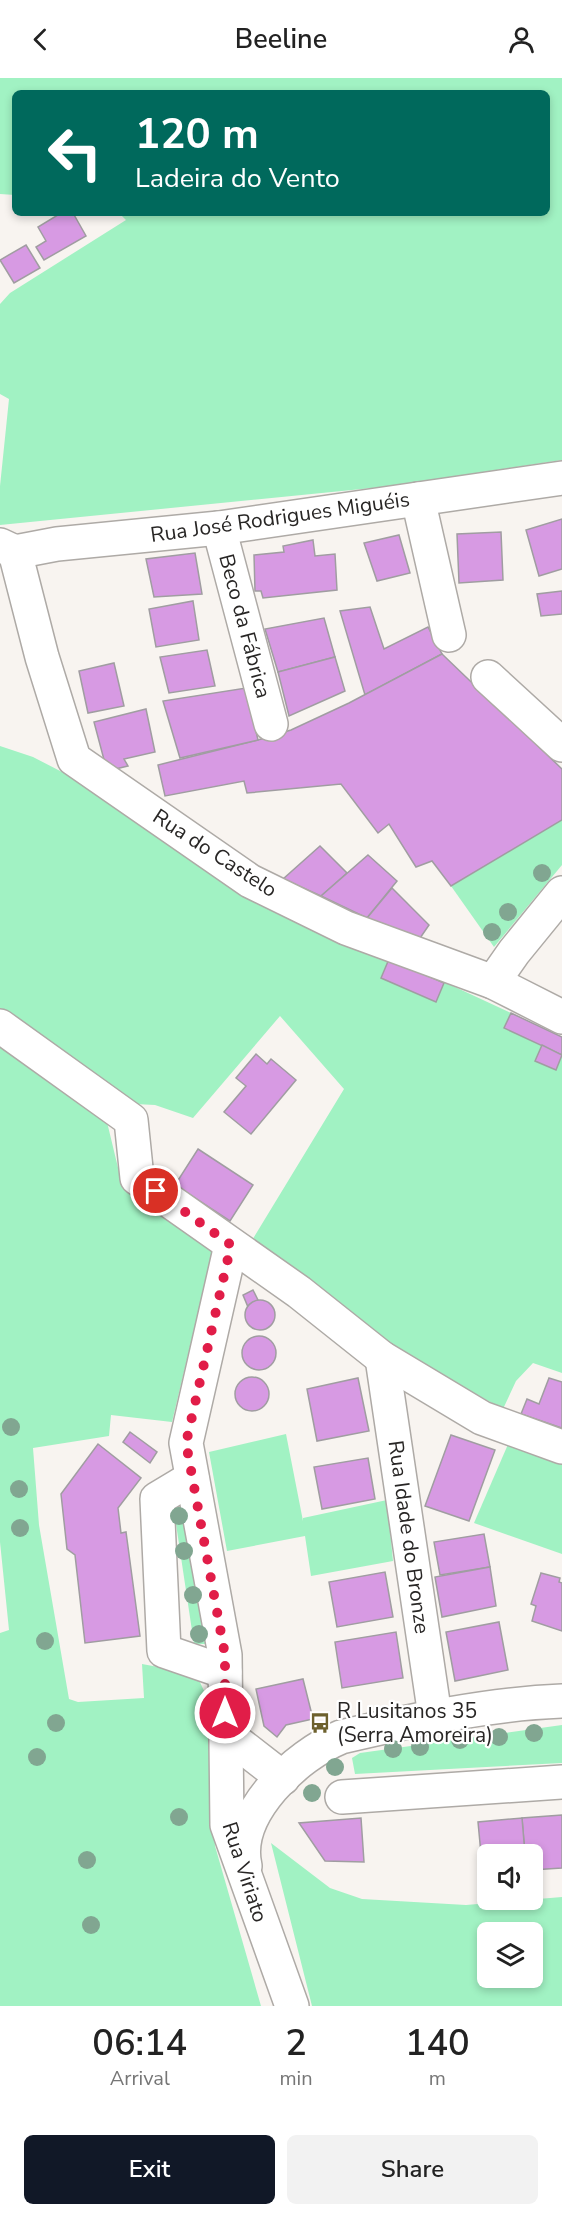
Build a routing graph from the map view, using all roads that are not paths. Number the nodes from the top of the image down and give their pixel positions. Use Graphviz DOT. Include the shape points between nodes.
graph roads {
  1 [pos="562,478"];
  2 [pos="418,499"];
  3 [pos="219,528"];
  4 [pos="8,548"];
  5 [pos="449,635"];
  6 [pos="488,677"];
  7 [pos="271,724"];
  8 [pos="562,745"];
  9 [pos="562,893"];
  10 [pos="493,982"];
  11 [pos="562,1017"];
  12 [pos="0,1026"];
  13 [pos="231,1245"];
  14 [pos="382,1358"];
  15 [pos="562,1447"];
  16 [pos="192,1478"];
  17 [pos="225,1672"];
  18 [pos="562,1701"];
  19 [pos="435,1716"];
  20 [pos="225,1733"];
  21 [pos="283,1778"];
  22 [pos="562,1782"];
  23 [pos="342,1797"];
  24 [pos="248,1884"];
  25 [pos="292,2006"];
  1 -- 2 [label="street, Rua José Rodrigues Miguéis"];
  2 -- 3 [label="street, Rua José Rodrigues Miguéis"];
  2 -- 5 [label="street"];
  3 -- 4 [label="street, Rua José Rodrigues Miguéis"];
  3 -- 7 [label="street, Beco da Fábrica"];
  4 -- 10 [label="street, Rua do Castelo" via="74,759 250,880 346,928"];
  6 -- 8 [label="street"];
  9 -- 10 [label="street"];
  10 -- 11 [label="street, Rua do Castelo"];
  12 -- 13 [label="street" via="131,1120 137,1178"];
  13 -- 14 [label="street" via="299,1292"];
  13 -- 16 [label="street, Rua Viriato" via="186,1443"];
  14 -- 15 [label="street" via="482,1418"];
  14 -- 19 [label="street, Rua Idade do Bronze"];
  16 -- 17 [label="street, Rua Viriato"];
  16 -- 17 [label="street" via="157,1498 164,1651"];
  17 -- 20 [label="street, Rua Viriato"];
  18 -- 19 [label="street"];
  19 -- 21 [label="street" via="327,1742 312,1750"];
  20 -- 21 [label="street"];
  20 -- 24 [label="street, Rua Viriato" via="226,1819"];
  21 -- 24 [label="street" via="260,1804 245,1834 243,1857"];
  22 -- 23 [label="street"];
  24 -- 25 [label="street, Rua Viriato"];
}
